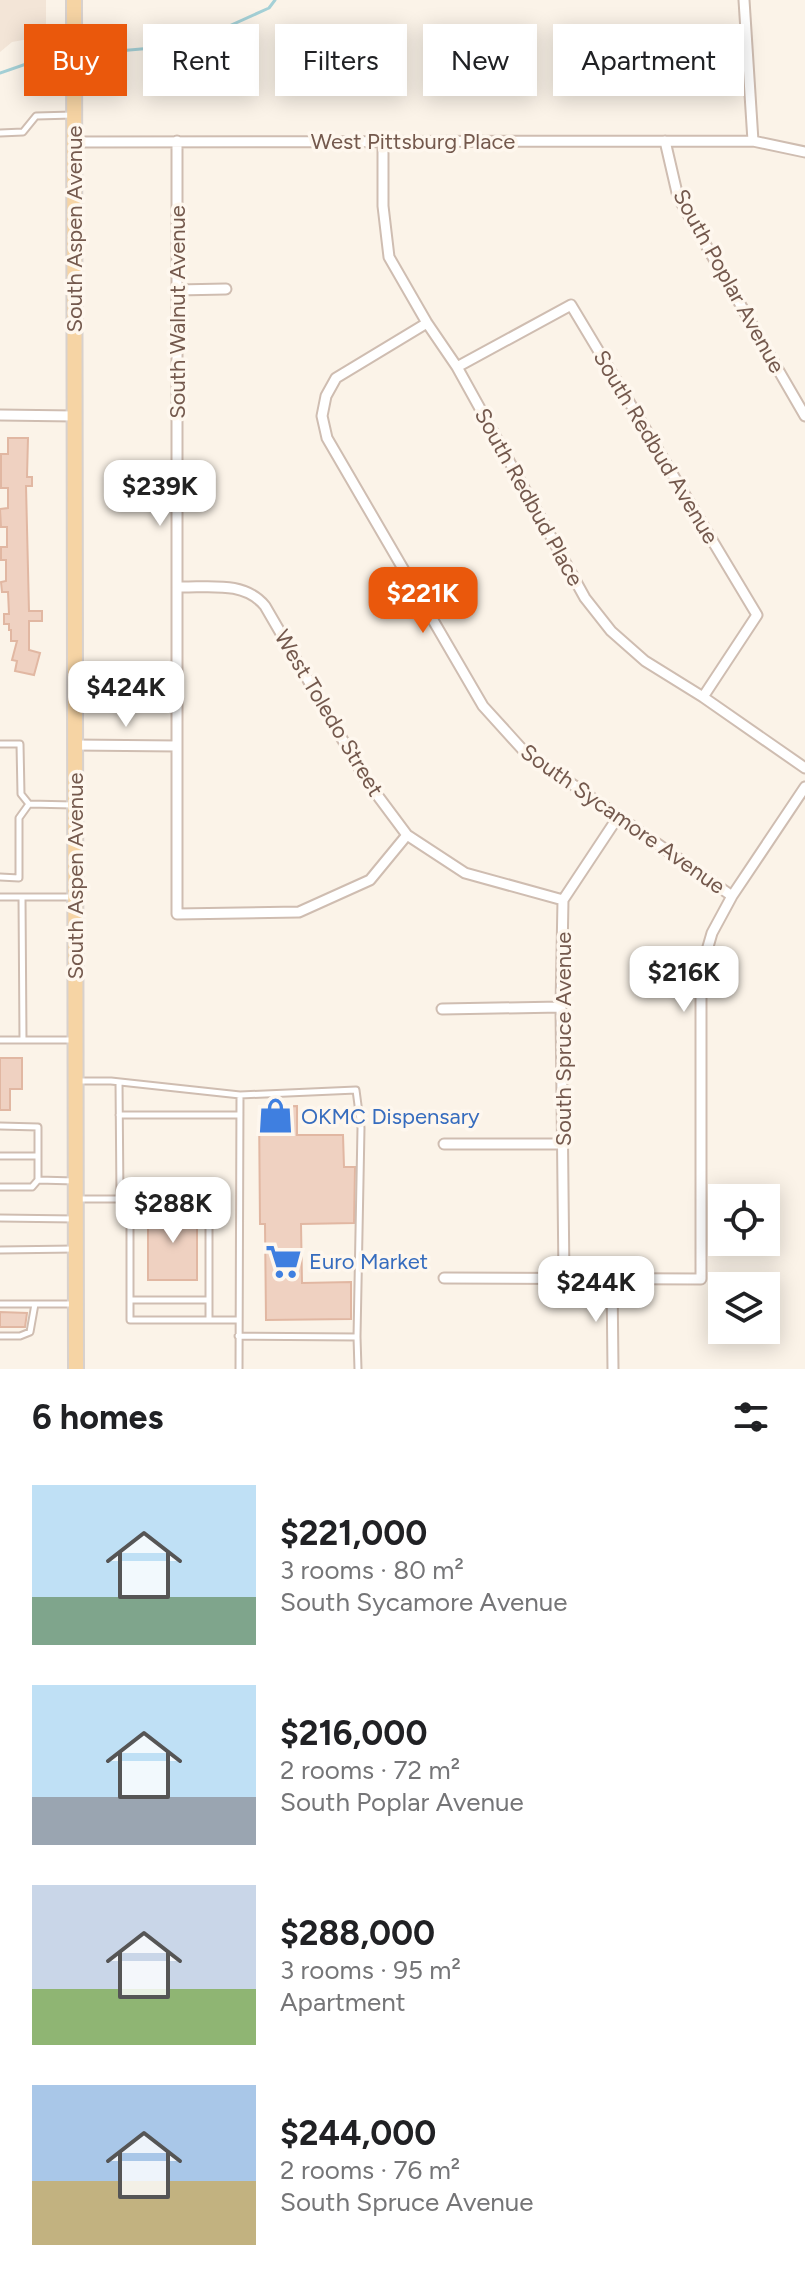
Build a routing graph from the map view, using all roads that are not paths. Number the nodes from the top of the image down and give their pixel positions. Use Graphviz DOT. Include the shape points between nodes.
graph roads {
  1 [pos="74,0"];
  2 [pos="744,0"];
  3 [pos="74,115"];
  4 [pos="0,133"];
  5 [pos="177,141"];
  6 [pos="383,141"];
  7 [pos="665,141"];
  8 [pos="753,141"];
  9 [pos="74,142"];
  10 [pos="805,152"];
  11 [pos="226,289"];
  12 [pos="177,290"];
  13 [pos="427,323"];
  14 [pos="457,367"];
  15 [pos="0,415"];
  16 [pos="74,416"];
  17 [pos="805,416"];
  18 [pos="177,587"];
  19 [pos="703,697"];
  20 [pos="0,744"];
  21 [pos="74,745"];
  22 [pos="177,746"];
  23 [pos="805,768"];
  24 [pos="805,787"];
  25 [pos="29,804"];
  26 [pos="74,805"];
  27 [pos="618,817"];
  28 [pos="407,835"];
  29 [pos="0,877"];
  30 [pos="732,896"];
  31 [pos="0,897"];
  32 [pos="22,897"];
  33 [pos="75,897"];
  34 [pos="563,900"];
  35 [pos="561,1007"];
  36 [pos="442,1009"];
  37 [pos="0,1040"];
  38 [pos="23,1040"];
  39 [pos="75,1040"];
  40 [pos="75,1081"];
  41 [pos="119,1082"];
  42 [pos="240,1095"];
  43 [pos="119,1115"];
  44 [pos="240,1115"];
  45 [pos="0,1126"];
  46 [pos="444,1144"];
  47 [pos="563,1144"];
  48 [pos="0,1156"];
  49 [pos="38,1156"];
  50 [pos="38,1180"];
  51 [pos="76,1181"];
  52 [pos="0,1187"];
  53 [pos="76,1199"];
  54 [pos="120,1199"];
  55 [pos="130,1199"];
  56 [pos="0,1218"];
  57 [pos="76,1219"];
  58 [pos="76,1249"];
  59 [pos="0,1250"];
  60 [pos="444,1278"];
  61 [pos="564,1278"];
  62 [pos="612,1278"];
  63 [pos="130,1300"];
  64 [pos="209,1300"];
  65 [pos="0,1304"];
  66 [pos="35,1304"];
  67 [pos="76,1304"];
  68 [pos="209,1320"];
  69 [pos="238,1320"];
  70 [pos="0,1336"];
  71 [pos="238,1336"];
  72 [pos="357,1337"];
  73 [pos="76,1369"];
  74 [pos="239,1369"];
  75 [pos="358,1369"];
  76 [pos="613,1369"];
  1 -- 3 [label="main road, South Aspen Avenue"];
  2 -- 8 [label="street"];
  3 -- 4 [label="lane" via="36,116 23,132"];
  3 -- 9 [label="main road, South Aspen Avenue"];
  5 -- 6 [label="street, West Pittsburg Place"];
  5 -- 9 [label="street, West Pittsburg Place"];
  5 -- 12 [label="street, South Walnut Avenue"];
  6 -- 7 [label="street, West Pittsburg Place"];
  6 -- 13 [label="street, South Redbud Place" via="389,257"];
  7 -- 8 [label="street, West Pittsburg Place"];
  7 -- 17 [label="street, South Poplar Avenue" via="678,197"];
  8 -- 10 [label="street, West Pittsburg Place"];
  9 -- 16 [label="main road, South Aspen Avenue"];
  11 -- 12 [label="street"];
  12 -- 18 [label="street, South Walnut Avenue"];
  13 -- 14 [label="street, South Redbud Place"];
  13 -- 27 [label="street, South Sycamore Avenue" via="336,378 322,416 327,438 483,706 522,749"];
  14 -- 19 [label="street, South Redbud Place" via="585,598 645,661"];
  14 -- 19 [label="street, South Redbud Avenue" via="571,305 757,615"];
  15 -- 16 [label="street"];
  16 -- 21 [label="main road, South Aspen Avenue"];
  18 -- 22 [label="street, South Walnut Avenue"];
  18 -- 28 [label="street, West Toledo Street" via="240,588 256,595 366,780"];
  19 -- 23 [label="street, South Redbud Place"];
  20 -- 25 [label="lane" via="20,744 21,794"];
  21 -- 22 [label="street"];
  21 -- 26 [label="main road, South Aspen Avenue"];
  22 -- 28 [label="street, South Walnut Avenue" via="177,914 299,912 370,880"];
  24 -- 30 [label="street"];
  25 -- 26 [label="lane"];
  25 -- 29 [label="lane" via="19,818 19,878"];
  26 -- 33 [label="main road, South Aspen Avenue"];
  27 -- 30 [label="street, South Sycamore Avenue"];
  27 -- 34 [label="street, South Spruce Avenue"];
  28 -- 34 [label="street, West Toledo Street" via="465,873"];
  30 -- 62 [label="street" via="712,933 701,971 701,1279"];
  31 -- 32 [label="lane"];
  32 -- 33 [label="lane"];
  32 -- 38 [label="lane"];
  33 -- 39 [label="main road, South Aspen Avenue"];
  34 -- 35 [label="street, South Spruce Avenue"];
  35 -- 36 [label="street"];
  35 -- 47 [label="street, South Spruce Avenue"];
  37 -- 38 [label="lane"];
  38 -- 39 [label="lane"];
  39 -- 40 [label="main road, South Aspen Avenue"];
  40 -- 41 [label="lane"];
  40 -- 51 [label="main road, South Aspen Avenue"];
  41 -- 42 [label="lane"];
  41 -- 43 [label="lane"];
  42 -- 44 [label="lane"];
  42 -- 72 [label="lane" via="356,1090 361,1128"];
  43 -- 44 [label="lane"];
  43 -- 54 [label="lane"];
  44 -- 69 [label="lane"];
  45 -- 49 [label="lane" via="38,1127"];
  46 -- 47 [label="street"];
  47 -- 61 [label="street, South Spruce Avenue"];
  48 -- 49 [label="lane"];
  49 -- 50 [label="lane"];
  50 -- 51 [label="lane"];
  50 -- 52 [label="lane" via="32,1187"];
  51 -- 53 [label="main road, South Aspen Avenue"];
  53 -- 54 [label="lane"];
  53 -- 57 [label="main road, South Aspen Avenue"];
  54 -- 55 [label="lane"];
  55 -- 63 [label="lane"];
  55 -- 64 [label="lane" via="197,1199 206,1204"];
  56 -- 57 [label="lane"];
  57 -- 58 [label="main road, South Aspen Avenue"];
  58 -- 59 [label="lane"];
  58 -- 67 [label="main road, South Aspen Avenue"];
  60 -- 61 [label="street"];
  61 -- 62 [label="street"];
  62 -- 76 [label="street"];
  63 -- 64 [label="lane"];
  63 -- 68 [label="lane" via="130,1320"];
  64 -- 68 [label="lane"];
  65 -- 66 [label="lane"];
  66 -- 67 [label="lane"];
  66 -- 70 [label="lane" via="30,1332"];
  67 -- 73 [label="main road, South Aspen Avenue"];
  68 -- 69 [label="lane"];
  69 -- 71 [label="lane"];
  71 -- 72 [label="lane"];
  71 -- 74 [label="lane"];
  72 -- 75 [label="lane"];
}
